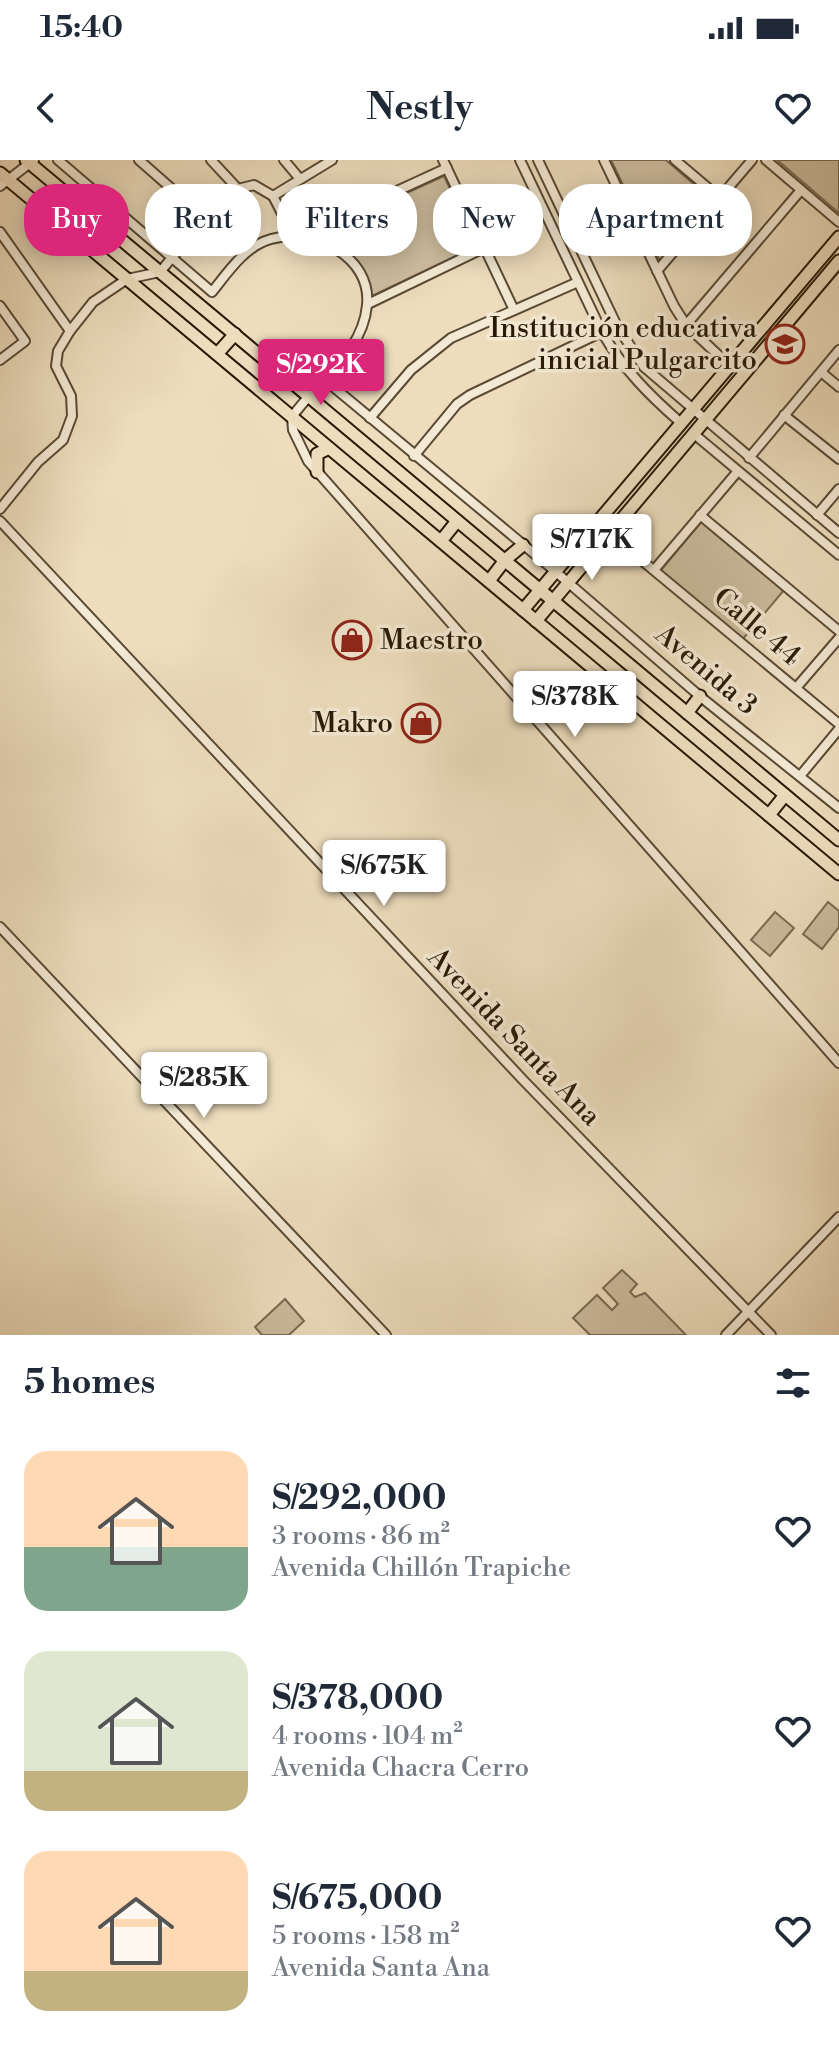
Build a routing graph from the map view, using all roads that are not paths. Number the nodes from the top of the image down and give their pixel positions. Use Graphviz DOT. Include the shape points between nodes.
graph roads {
  1 [pos="58,160"];
  2 [pos="139,160"];
  3 [pos="211,160"];
  4 [pos="284,160"];
  5 [pos="332,160"];
  6 [pos="520,160"];
  7 [pos="538,160"];
  8 [pos="604,160"];
  9 [pos="675,160"];
  10 [pos="752,160"];
  11 [pos="766,160"];
  12 [pos="30,161"];
  13 [pos="445,164"];
  14 [pos="300,179"];
  15 [pos="3,180"];
  16 [pos="166,184"];
  17 [pos="233,184"];
  18 [pos="407,184"];
  19 [pos="454,184"];
  20 [pos="703,184"];
  21 [pos="732,184"];
  22 [pos="261,189"];
  23 [pos="801,190"];
  24 [pos="273,196"];
  25 [pos="277,204"];
  26 [pos="839,222"];
  27 [pos="0,232"];
  28 [pos="839,237"];
  29 [pos="277,238"];
  30 [pos="343,256"];
  31 [pos="467,256"];
  32 [pos="488,256"];
  33 [pos="670,256"];
  34 [pos="172,258"];
  35 [pos="839,261"];
  36 [pos="657,271"];
  37 [pos="160,272"];
  38 [pos="127,279"];
  39 [pos="578,282"];
  40 [pos="368,304"];
  41 [pos="0,306"];
  42 [pos="514,310"];
  43 [pos="686,325"];
  44 [pos="70,331"];
  45 [pos="602,332"];
  46 [pos="235,334"];
  47 [pos="839,350"];
  48 [pos="217,354"];
  49 [pos="0,360"];
  50 [pos="730,366"];
  51 [pos="821,372"];
  52 [pos="325,380"];
  53 [pos="839,387"];
  54 [pos="309,396"];
  55 [pos="692,410"];
  56 [pos="784,415"];
  57 [pos="292,417"];
  58 [pos="370,418"];
  59 [pos="705,421"];
  60 [pos="681,423"];
  61 [pos="716,430"];
  62 [pos="694,434"];
  63 [pos="705,443"];
  64 [pos="329,448"];
  65 [pos="414,456"];
  66 [pos="749,458"];
  67 [pos="839,459"];
  68 [pos="738,471"];
  69 [pos="317,472"];
  70 [pos="839,489"];
  71 [pos="0,509"];
  72 [pos="700,515"];
  73 [pos="817,515"];
  74 [pos="0,521"];
  75 [pos="457,521"];
  76 [pos="839,533"];
  77 [pos="610,534"];
  78 [pos="441,541"];
  79 [pos="523,545"];
  80 [pos="839,555"];
  81 [pos="505,560"];
  82 [pos="654,570"];
  83 [pos="556,572"];
  84 [pos="489,581"];
  85 [pos="568,583"];
  86 [pos="540,590"];
  87 [pos="553,601"];
  88 [pos="523,610"];
  89 [pos="536,621"];
  90 [pos="839,631"];
  91 [pos="839,638"];
  92 [pos="796,688"];
  93 [pos="700,696"];
  94 [pos="687,713"];
  95 [pos="839,727"];
  96 [pos="800,776"];
  97 [pos="785,795"];
  98 [pos="839,808"];
  99 [pos="769,815"];
  100 [pos="839,840"];
  101 [pos="839,874"];
  102 [pos="0,927"];
  103 [pos="839,1063"];
  104 [pos="839,1217"];
  105 [pos="748,1314"];
  106 [pos="386,1335"];
  107 [pos="726,1335"];
  108 [pos="771,1335"];
  1 -- 34 [label="street"];
  2 -- 16 [label="street"];
  3 -- 17 [label="street"];
  4 -- 14 [label="street"];
  5 -- 14 [label="street"];
  6 -- 39 [label="street"];
  7 -- 55 [label="street" via="633,353"];
  8 -- 36 [label="street"];
  9 -- 20 [label="street"];
  10 -- 21 [label="street"];
  11 -- 23 [label="street"];
  12 -- 15 [label="street"];
  12 -- 37 [label="main road"];
  13 -- 18 [label="street"];
  13 -- 19 [label="street"];
  14 -- 24 [label="street"];
  15 -- 38 [label="main road"];
  22 -- 24 [label="street"];
  23 -- 26 [label="street"];
  23 -- 43 [label="street"];
  24 -- 25 [label="street"];
  27 -- 44 [label="street"];
  28 -- 50 [label="main road"];
  29 -- 34 [label="street" via="245,253 212,292"];
  30 -- 40 [label="street" via="357,269"];
  31 -- 40 [label="street"];
  32 -- 42 [label="street"];
  33 -- 36 [label="street"];
  34 -- 37 [label="street"];
  35 -- 59 [label="main road"];
  36 -- 43 [label="street"];
  37 -- 38 [label="street"];
  37 -- 46 [label="main road"];
  38 -- 44 [label="street" via="93,302"];
  38 -- 48 [label="main road"];
  39 -- 42 [label="street"];
  39 -- 45 [label="street"];
  40 -- 52 [label="street" via="353,344"];
  41 -- 49 [label="street" via="25,341"];
  42 -- 58 [label="street" via="429,353"];
  43 -- 50 [label="street"];
  44 -- 71 [label="street" via="56,366 71,396 72,416 63,440"];
  45 -- 60 [label="street" via="629,374"];
  45 -- 65 [label="street" via="470,395"];
  46 -- 48 [label="main road"];
  46 -- 54 [label="main road"];
  47 -- 51 [label="street"];
  48 -- 57 [label="main road"];
  50 -- 55 [label="main road"];
  51 -- 53 [label="street"];
  51 -- 56 [label="street"];
  52 -- 54 [label="street"];
  52 -- 58 [label="street, Avenida 3"];
  54 -- 57 [label="street"];
  54 -- 75 [label="main road"];
  55 -- 59 [label="street"];
  55 -- 60 [label="main road"];
  56 -- 66 [label="street"];
  56 -- 67 [label="street"];
  57 -- 64 [label="main road"];
  57 -- 69 [label="street" via="297,441"];
  58 -- 65 [label="street, Avenida 3"];
  59 -- 61 [label="street"];
  59 -- 62 [label="main road"];
  60 -- 83 [label="main road"];
  61 -- 63 [label="street"];
  61 -- 66 [label="street"];
  62 -- 63 [label="street"];
  62 -- 77 [label="main road"];
  63 -- 68 [label="street"];
  64 -- 69 [label="main road" via="317,454"];
  64 -- 78 [label="main road"];
  65 -- 79 [label="street, Avenida 3"];
  66 -- 73 [label="street"];
  68 -- 72 [label="street"];
  68 -- 80 [label="street"];
  69 -- 103 [label="street"];
  70 -- 73 [label="street"];
  72 -- 82 [label="street"];
  72 -- 90 [label="street"];
  73 -- 76 [label="street"];
  74 -- 105 [label="street, Avenida Santa Ana"];
  75 -- 78 [label="main road"];
  75 -- 81 [label="main road"];
  77 -- 82 [label="street, Calle 44"];
  77 -- 85 [label="main road"];
  78 -- 84 [label="main road"];
  79 -- 81 [label="main road"];
  79 -- 83 [label="street, Avenida 3"];
  81 -- 84 [label="main road"];
  81 -- 86 [label="main road"];
  82 -- 92 [label="street, Calle 44"];
  83 -- 85 [label="street, Avenida 3"];
  83 -- 86 [label="main road"];
  84 -- 88 [label="main road"];
  85 -- 87 [label="main road"];
  85 -- 93 [label="street, Avenida 3"];
  86 -- 87 [label="main road"];
  86 -- 88 [label="main road"];
  87 -- 89 [label="main road"];
  87 -- 94 [label="main road"];
  88 -- 89 [label="main road"];
  89 -- 99 [label="main road"];
  91 -- 92 [label="street"];
  92 -- 95 [label="street, Calle 44"];
  93 -- 94 [label="main road"];
  93 -- 96 [label="street, Avenida 3"];
  94 -- 97 [label="main road"];
  95 -- 96 [label="street"];
  96 -- 98 [label="street, Avenida 3"];
  97 -- 99 [label="main road"];
  97 -- 100 [label="main road"];
  99 -- 101 [label="main road"];
  102 -- 106 [label="street"];
  104 -- 105 [label="street"];
  105 -- 107 [label="street"];
  105 -- 108 [label="street, Avenida Santa Ana"];
}
